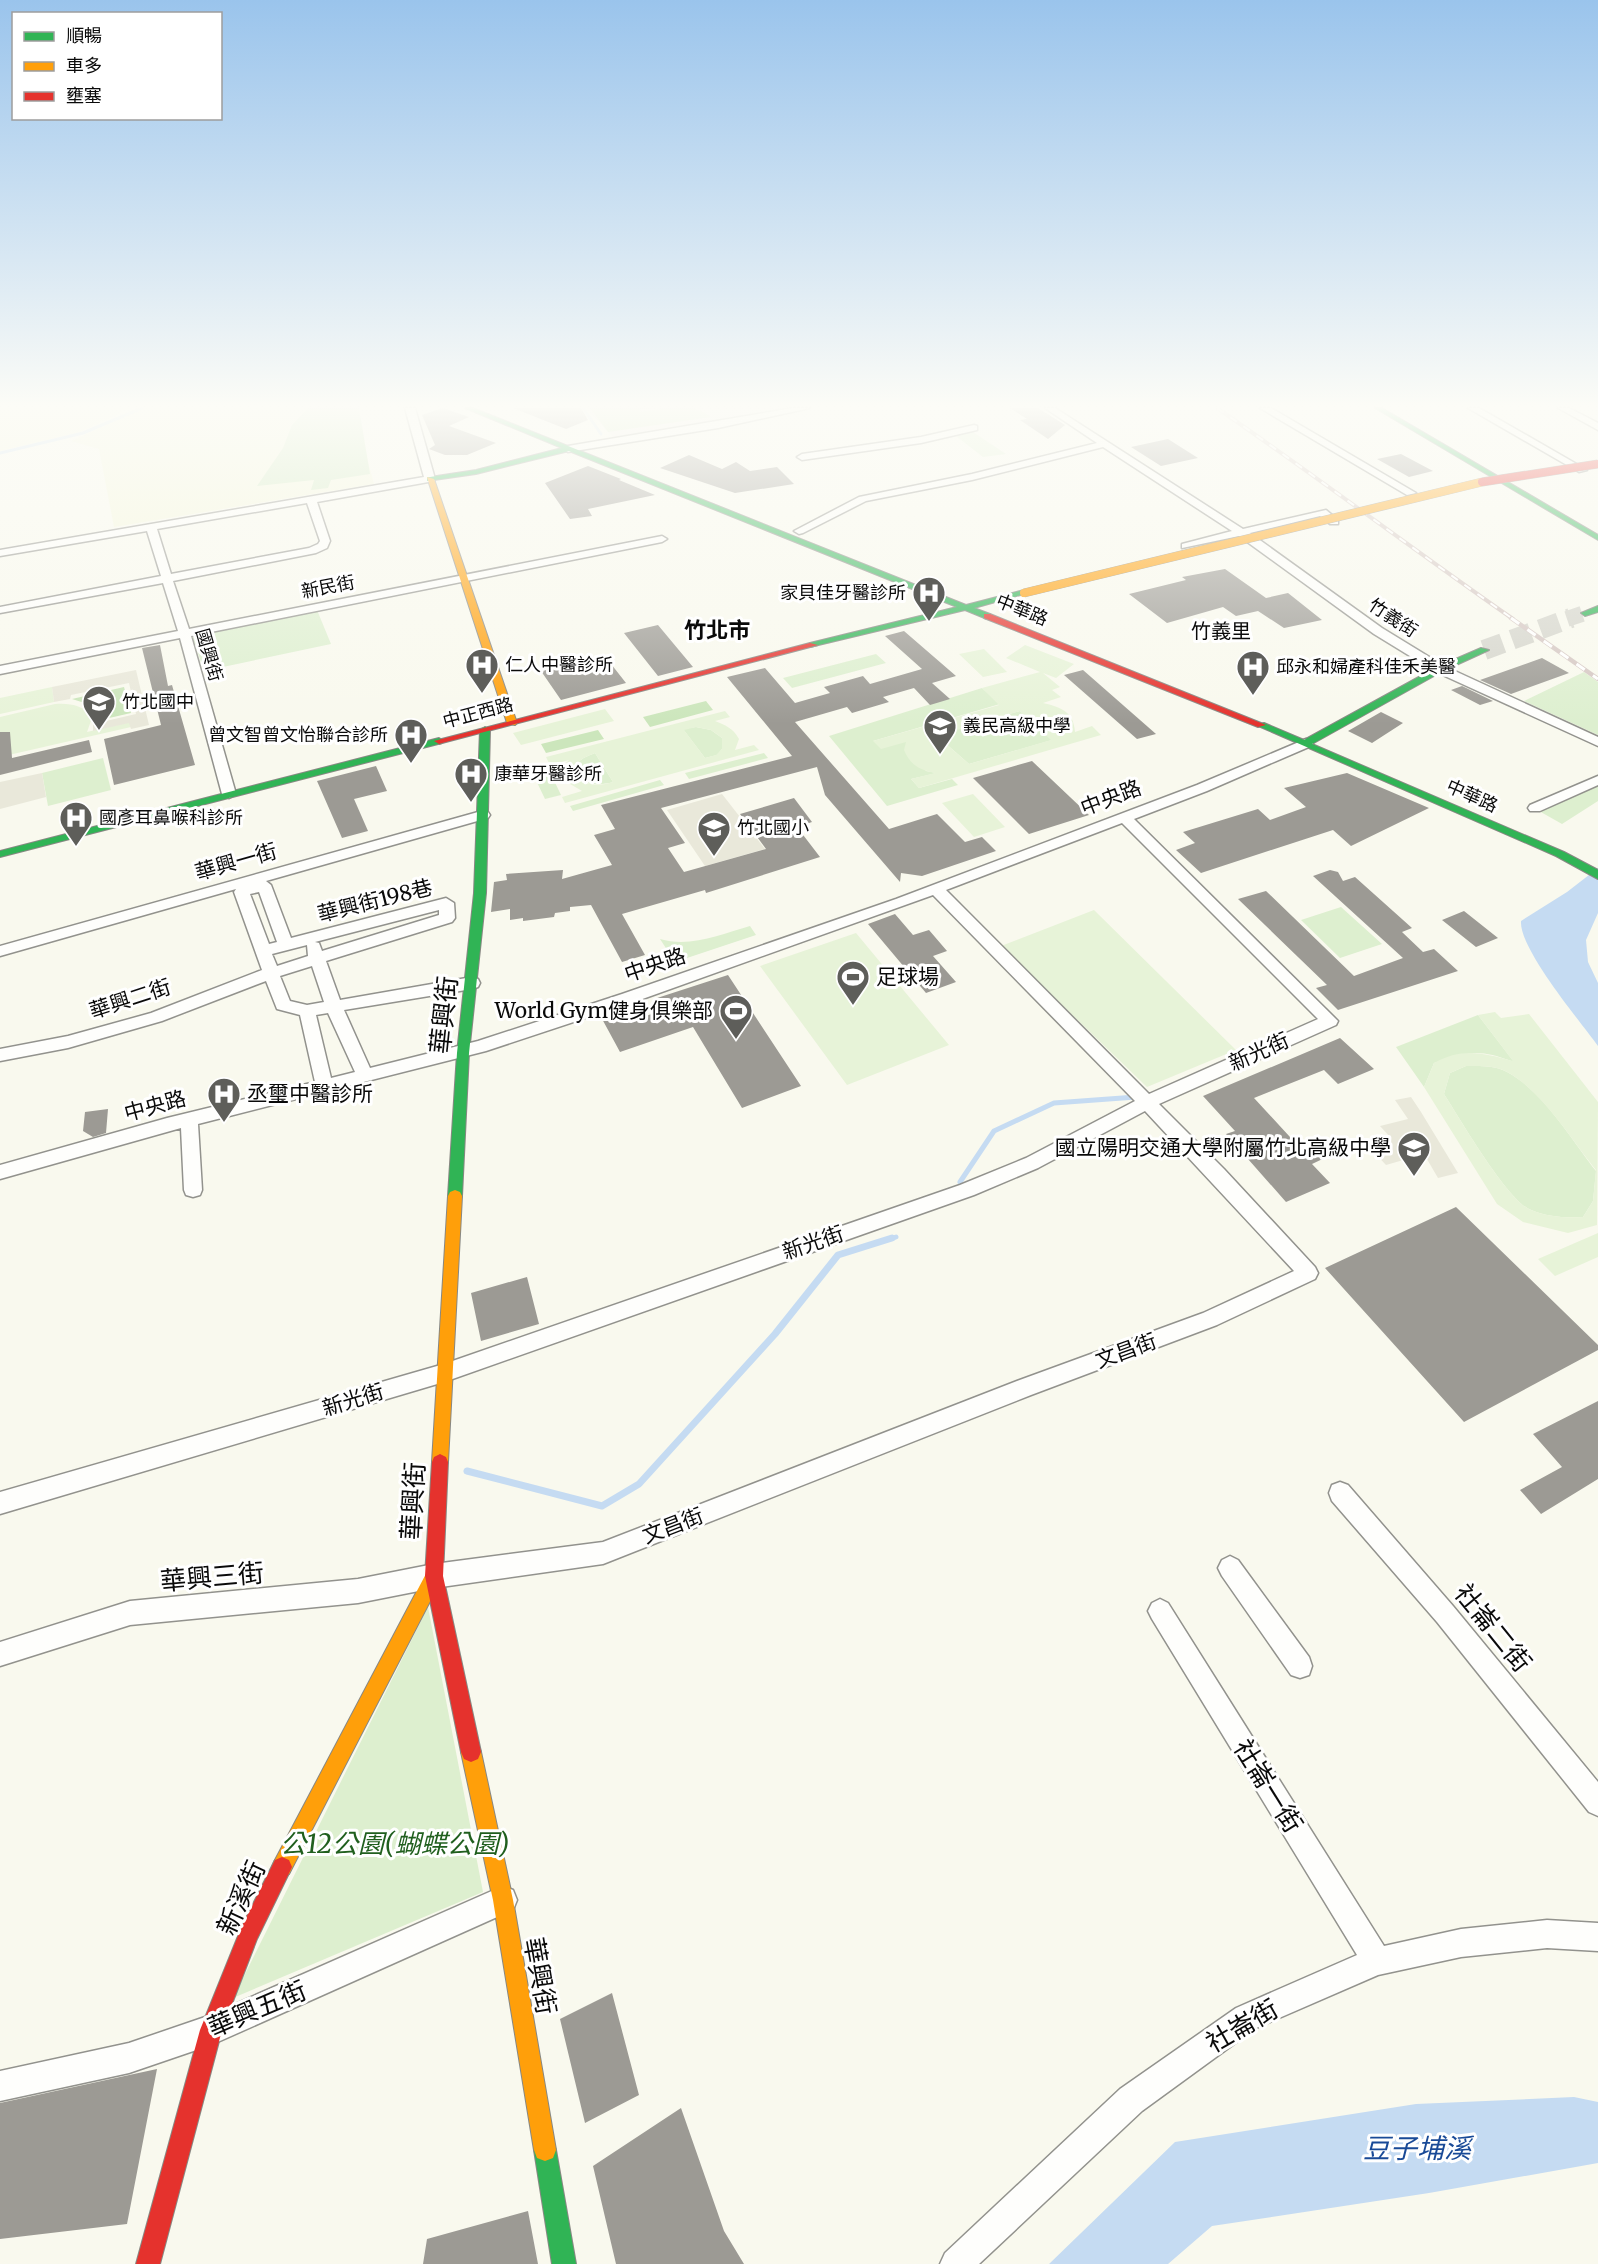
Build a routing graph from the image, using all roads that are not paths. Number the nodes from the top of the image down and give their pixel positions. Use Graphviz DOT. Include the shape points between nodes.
graph roads {
  1 [pos="230,514"];
  2 [pos="316,514"];
  3 [pos="442,514"];
  4 [pos="737,514"];
  5 [pos="752,514"];
  6 [pos="834,514"];
  7 [pos="1212,514"];
  8 [pos="1316,514"];
  9 [pos="1324,514"];
  10 [pos="1352,514"];
  11 [pos="1557,514"];
  12 [pos="151,527"];
  13 [pos="799,531"];
  14 [pos="1242,534"];
  15 [pos="1598,538"];
  16 [pos="662,539"];
  17 [pos="1256,543"];
  18 [pos="0,552"];
  19 [pos="167,578"];
  20 [pos="463,578"];
  21 [pos="1024,593"];
  22 [pos="979,603"];
  23 [pos="964,606"];
  24 [pos="0,610"];
  25 [pos="185,635"];
  26 [pos="1484,650"];
  27 [pos="1440,669"];
  28 [pos="0,670"];
  29 [pos="512,723"];
  30 [pos="485,730"];
  31 [pos="1319,736"];
  32 [pos="1598,742"];
  33 [pos="1306,743"];
  34 [pos="1598,780"];
  35 [pos="229,794"];
  36 [pos="1535,808"];
  37 [pos="483,815"];
  38 [pos="1124,817"];
  39 [pos="1565,850"];
  40 [pos="0,854"];
  41 [pos="1598,861"];
  42 [pos="1598,875"];
  43 [pos="936,889"];
  44 [pos="462,908"];
  45 [pos="310,939"];
  46 [pos="286,945"];
  47 [pos="0,951"];
  48 [pos="263,951"];
  49 [pos="319,957"];
  50 [pos="271,974"];
  51 [pos="472,983"];
  52 [pos="334,1007"];
  53 [pos="307,1011"];
  54 [pos="463,1053"];
  55 [pos="0,1055"];
  56 [pos="365,1076"];
  57 [pos="325,1087"];
  58 [pos="1149,1101"];
  59 [pos="189,1120"];
  60 [pos="0,1172"];
  61 [pos="193,1190"];
  62 [pos="444,1373"];
  63 [pos="1340,1492"];
  64 [pos="0,1503"];
  65 [pos="1230,1568"];
  66 [pos="434,1576"];
  67 [pos="1160,1611"];
  68 [pos="0,1654"];
  69 [pos="1300,1666"];
  70 [pos="1598,1803"];
  71 [pos="502,1900"];
  72 [pos="1598,1937"];
  73 [pos="1377,1961"];
  74 [pos="211,2030"];
  75 [pos="0,2086"];
  76 [pos="148,2264"];
  77 [pos="564,2264"];
  78 [pos="956,2264"];
  1 -- 12 [label="street"];
  2 -- 19 [label="street" via="325,541 323,546 297,555"];
  3 -- 20 [label="main road"];
  4 -- 23 [label="main road, 中華路"];
  5 -- 13 [label="main road, 中華路"];
  6 -- 13 [label="street"];
  7 -- 14 [label="street, 竹義街"];
  8 -- 14 [label="street"];
  9 -- 17 [label="street" via="1334,522"];
  10 -- 21 [label="main road, 中正西路, bridge"];
  11 -- 15 [label="main road"];
  12 -- 18 [label="street"];
  12 -- 19 [label="street, 國興街"];
  13 -- 22 [label="main road, 中華路"];
  14 -- 17 [label="street, 竹義街"];
  14 -- 21 [label="street" via="1040,582"];
  16 -- 20 [label="street, 新民街"];
  17 -- 21 [label="street" via="1051,592"];
  17 -- 27 [label="street, 竹義街" via="1378,631"];
  19 -- 24 [label="street"];
  19 -- 25 [label="street, 國興街"];
  20 -- 25 [label="street, 新民街"];
  20 -- 29 [label="main road"];
  21 -- 22 [label="main road, 中正西路"];
  22 -- 23 [label="main road, 中正西路"];
  22 -- 31 [label="main road, 中華路"];
  23 -- 29 [label="main road, 中正西路"];
  23 -- 33 [label="main road, 中華路"];
  25 -- 28 [label="street, 新民街"];
  25 -- 35 [label="street, 國興街"];
  26 -- 27 [label="main road"];
  27 -- 31 [label="main road"];
  27 -- 32 [label="street, 竹義街"];
  29 -- 30 [label="main road, 中正西路"];
  30 -- 35 [label="main road, 中正西路"];
  30 -- 37 [label="main road, 華興街"];
  31 -- 33 [label="main road"];
  31 -- 39 [label="main road, 中華路"];
  33 -- 38 [label="street, 中央路"];
  33 -- 39 [label="main road, 中華路"];
  34 -- 36 [label="street"];
  35 -- 40 [label="main road, 中正西路"];
  37 -- 44 [label="main road, 華興街"];
  37 -- 47 [label="street, 華興一街"];
  38 -- 43 [label="street, 中央路"];
  38 -- 58 [label="street, 新光街" via="1330,1020"];
  39 -- 41 [label="main road"];
  39 -- 42 [label="main road"];
  43 -- 54 [label="street, 中央路"];
  43 -- 58 [label="street, 文昌街" via="1053,1011"];
  44 -- 45 [label="street, 華興街198巷" via="446,903"];
  44 -- 49 [label="street, 華興街198巷" via="447,918"];
  44 -- 51 [label="main road, 華興街"];
  45 -- 46 [label="street, 華興街198巷"];
  45 -- 49 [label="street, 華興街198巷"];
  46 -- 48 [label="street, 華興街198巷"];
  46 -- 48 [label="street" via="264,885 242,892"];
  48 -- 50 [label="street"];
  49 -- 50 [label="street, 華興二街"];
  49 -- 52 [label="street"];
  50 -- 53 [label="street" via="283,1005"];
  50 -- 55 [label="street, 華興二街" via="156,1017 68,1042"];
  51 -- 52 [label="street"];
  51 -- 54 [label="main road, 華興街"];
  52 -- 53 [label="street"];
  52 -- 56 [label="street"];
  53 -- 57 [label="street"];
  54 -- 56 [label="street, 中央路"];
  54 -- 62 [label="main road, 華興街"];
  56 -- 57 [label="street, 中央路"];
  57 -- 59 [label="street, 中央路"];
  58 -- 62 [label="street, 新光街" via="1032,1163 967,1190"];
  58 -- 66 [label="street, 文昌街" via="1308,1273 1210,1320 1024,1388 603,1553"];
  59 -- 60 [label="street, 中央路"];
  59 -- 61 [label="street"];
  62 -- 64 [label="street, 新光街"];
  62 -- 66 [label="main road, 華興街"];
  63 -- 70 [label="street, 社崙二街"];
  65 -- 69 [label="street"];
  66 -- 68 [label="street, 華興三街" via="358,1591 130,1613"];
  66 -- 71 [label="main road, 華興街"];
  66 -- 74 [label="main road, 新溪街" via="249,1933"];
  67 -- 73 [label="street, 社崙一街"];
  71 -- 74 [label="street, 華興五街"];
  71 -- 77 [label="main road, 華興街"];
  72 -- 73 [label="street, 社崙街" via="1547,1934 1461,1943"];
  73 -- 78 [label="street, 社崙街" via="1246,2018 1131,2100"];
  74 -- 75 [label="street, 華興五街" via="129,2058"];
  74 -- 76 [label="main road, 新溪街"];
}
